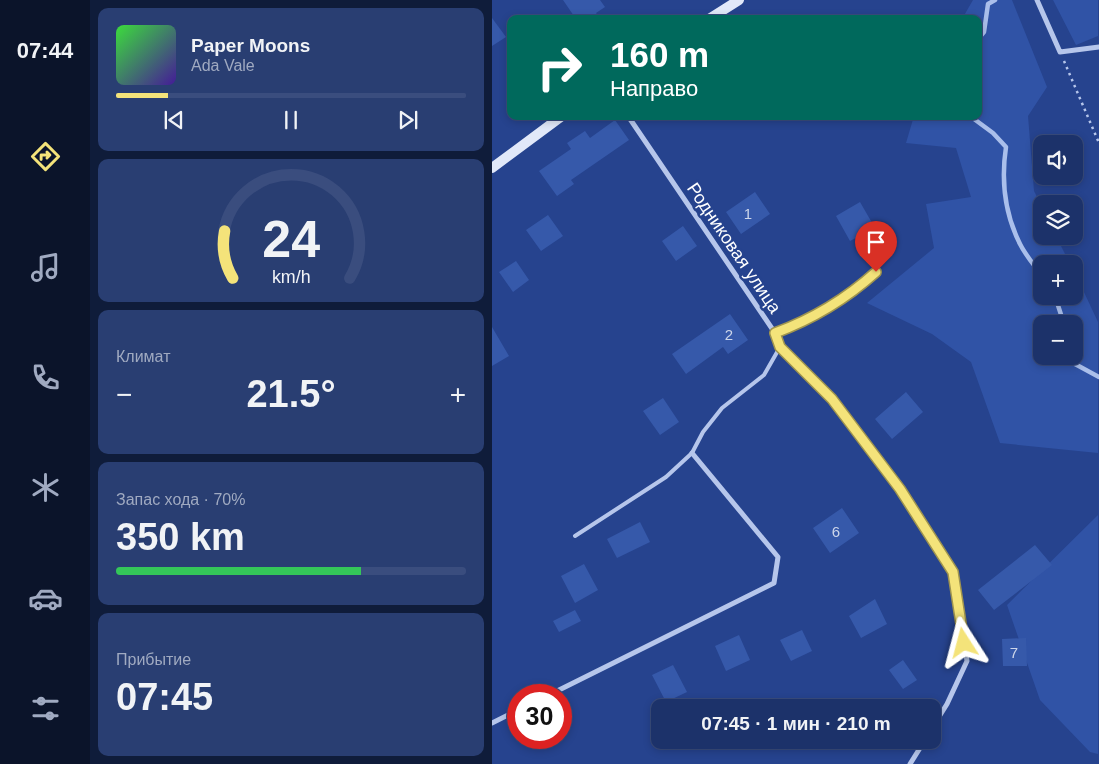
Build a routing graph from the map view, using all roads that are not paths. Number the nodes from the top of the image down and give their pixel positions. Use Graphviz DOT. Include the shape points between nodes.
graph roads {
  1 [pos="739,0"];
  2 [pos="1037,0"];
  3 [pos="715,15"];
  4 [pos="1098,47"];
  5 [pos="557,120"];
  6 [pos="631,120"];
  7 [pos="492,168"];
  8 [pos="876,272"];
  9 [pos="775,333"];
  10 [pos="780,347"];
  11 [pos="692,453"];
  12 [pos="575,536"];
  13 [pos="571,684"];
  14 [pos="941,714"];
  15 [pos="507,716"];
  16 [pos="492,723"];
  17 [pos="919,749"];
  18 [pos="910,764"];
  1 -- 3 [label="street"];
  2 -- 4 [label="street" via="1060,52"];
  5 -- 7 [label="street"];
  6 -- 9 [label="street, Родниковая улица"];
  8 -- 9 [label="lane" via="851,294 800,324"];
  9 -- 10 [label="street, Родниковая улица"];
  10 -- 11 [label="lane" via="764,375 722,408"];
  10 -- 14 [label="street, Родниковая улица" via="832,399 900,489 953,572 967,661"];
  11 -- 12 [label="lane" via="666,477"];
  11 -- 13 [label="street" via="778,557 774,584"];
  15 -- 16 [label="street"];
  17 -- 18 [label="street"];
}
